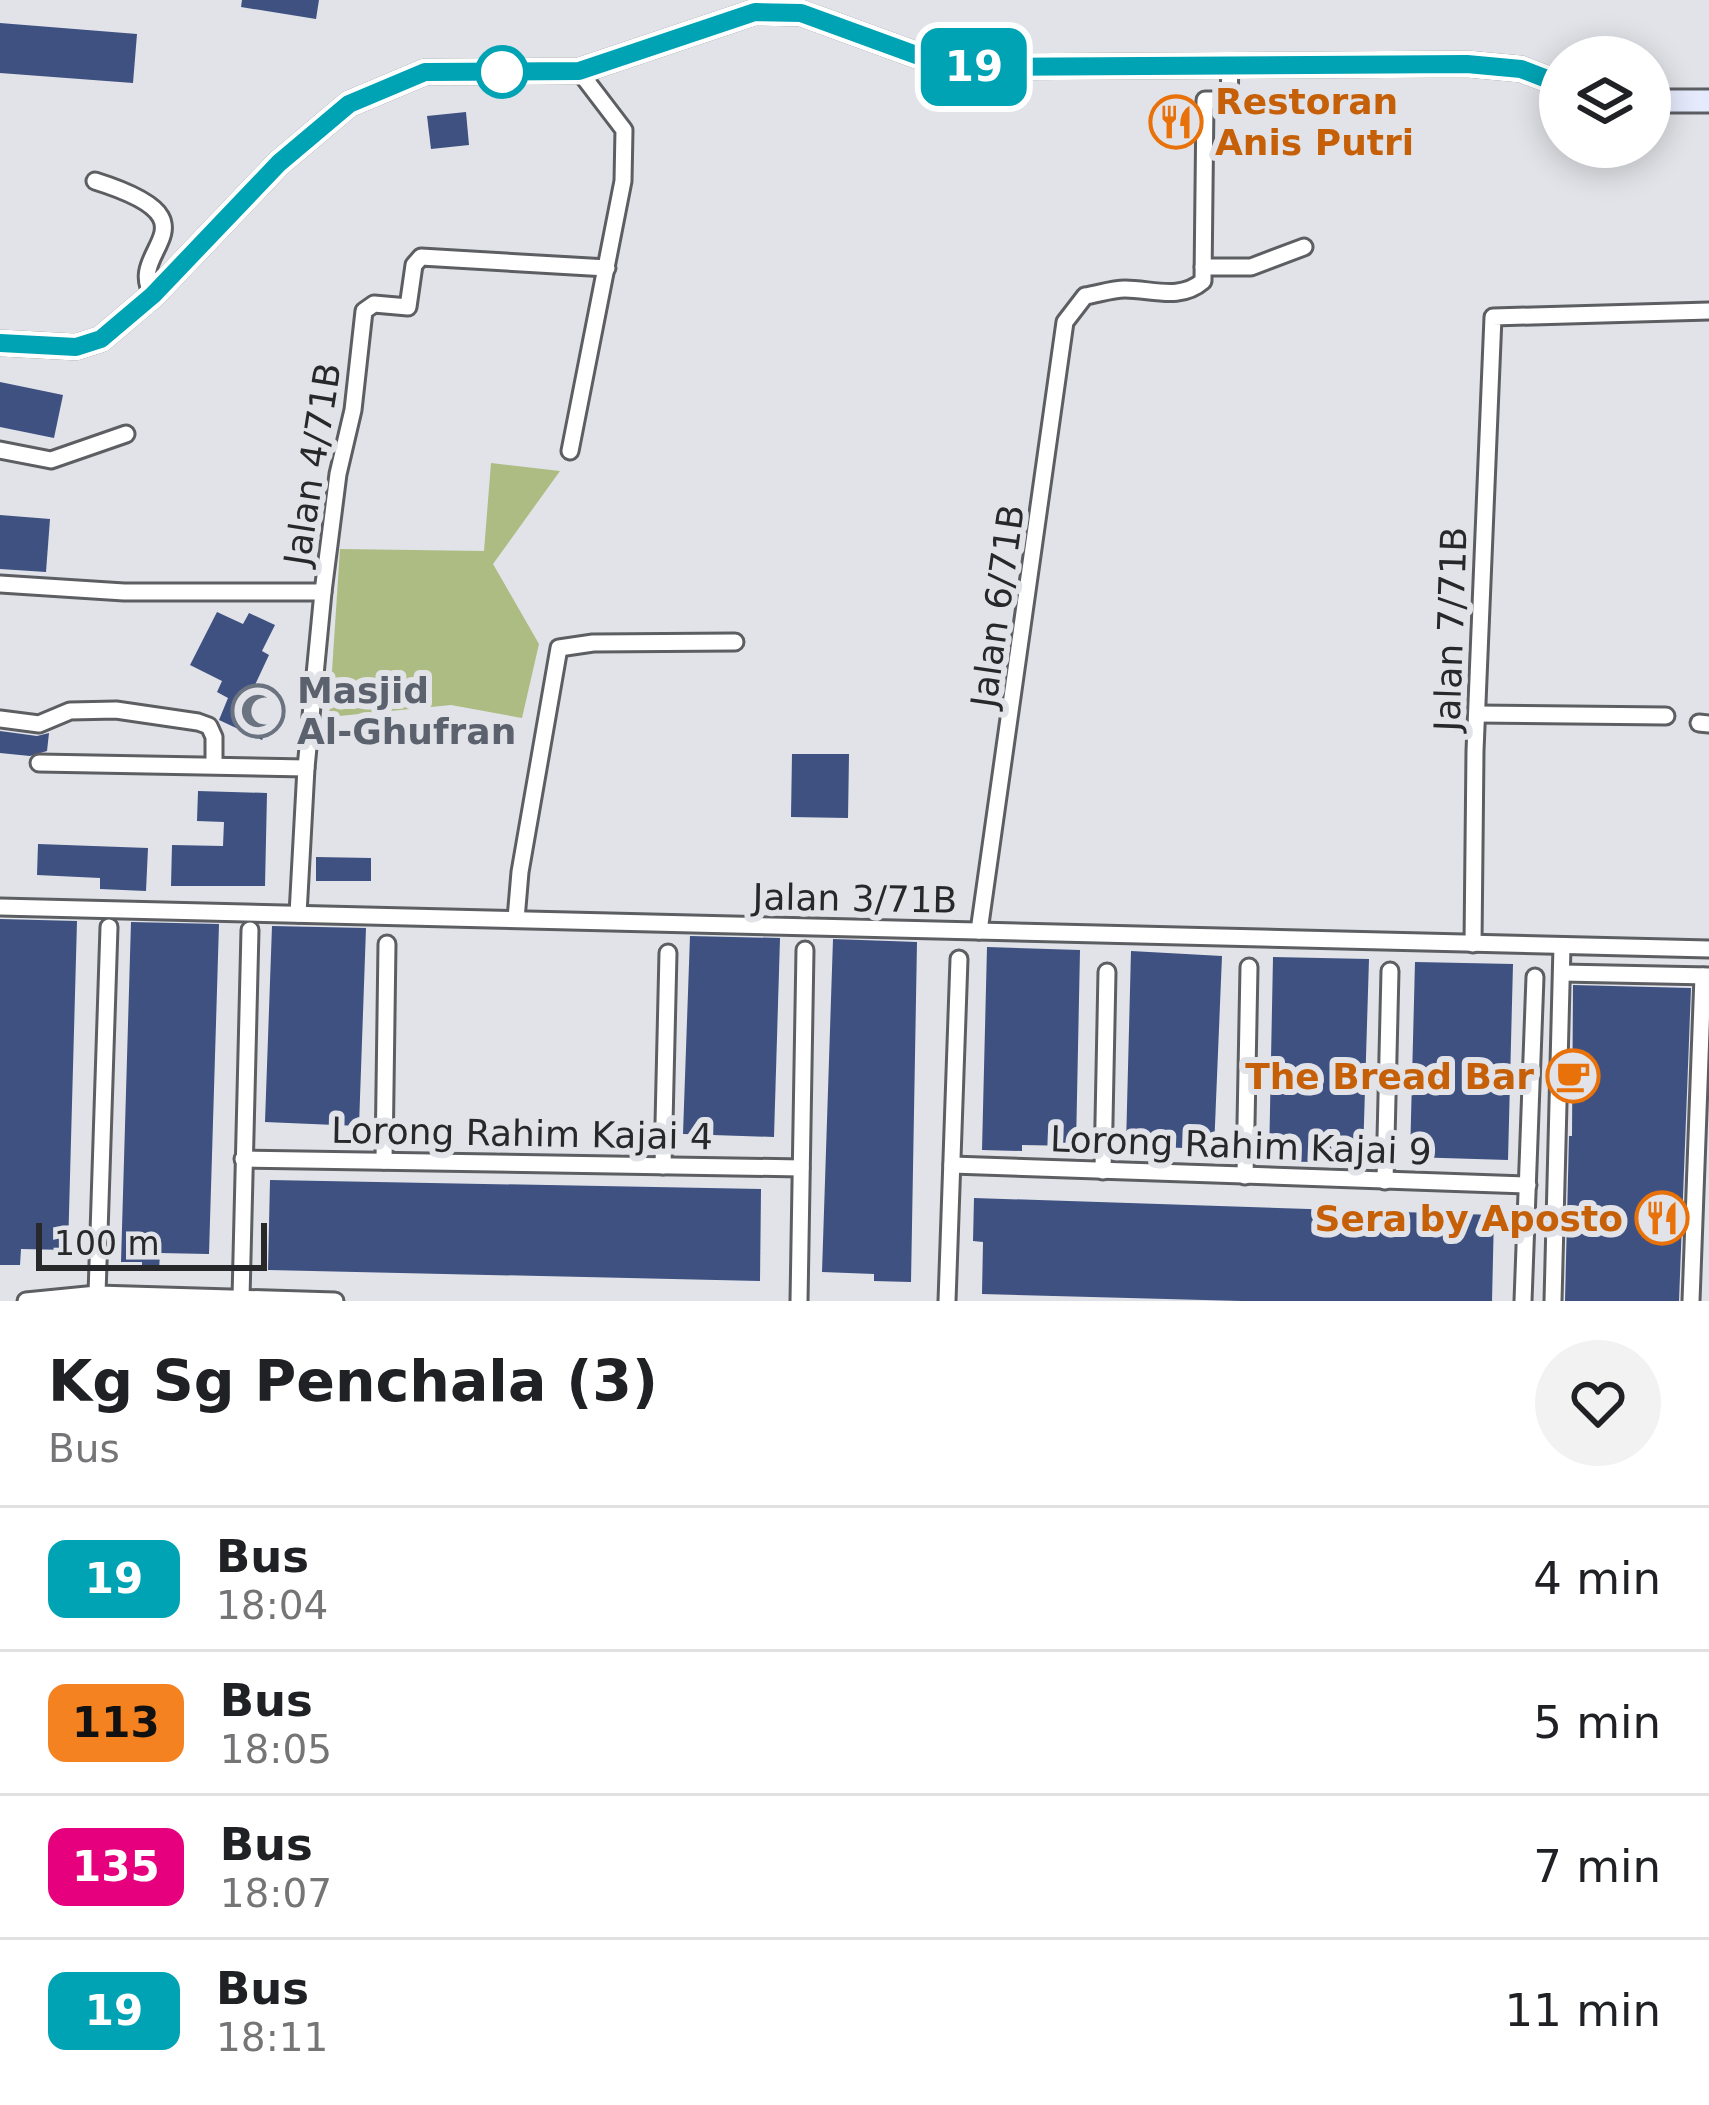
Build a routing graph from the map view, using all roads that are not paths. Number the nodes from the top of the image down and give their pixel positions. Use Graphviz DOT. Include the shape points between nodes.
graph roads {
  1 [pos="1230,65"];
  2 [pos="579,71"];
  3 [pos="1539,76"];
  4 [pos="1671,100"];
  5 [pos="1709,101"];
  6 [pos="95,182"];
  7 [pos="1304,248"];
  8 [pos="1204,267"];
  9 [pos="607,268"];
  10 [pos="153,295"];
  11 [pos="1709,311"];
  12 [pos="0,343"];
  13 [pos="126,434"];
  14 [pos="0,450"];
  15 [pos="570,451"];
  16 [pos="0,584"];
  17 [pos="323,592"];
  18 [pos="735,642"];
  19 [pos="1477,714"];
  20 [pos="1666,716"];
  21 [pos="0,719"];
  22 [pos="39,763"];
  23 [pos="214,765"];
  24 [pos="306,768"];
  25 [pos="0,907"];
  26 [pos="298,914"];
  27 [pos="516,920"];
  28 [pos="109,927"];
  29 [pos="250,930"];
  30 [pos="980,931"];
  31 [pos="387,944"];
  32 [pos="1473,944"];
  33 [pos="1562,946"];
  34 [pos="1709,949"];
  35 [pos="805,950"];
  36 [pos="668,953"];
  37 [pos="958,959"];
  38 [pos="1249,968"];
  39 [pos="1390,971"];
  40 [pos="1107,972"];
  41 [pos="1562,973"];
  42 [pos="1534,976"];
  43 [pos="1706,976"];
  44 [pos="243,1159"];
  45 [pos="384,1161"];
  46 [pos="952,1165"];
  47 [pos="663,1166"];
  48 [pos="801,1168"];
  49 [pos="1103,1171"];
  50 [pos="1245,1176"];
  51 [pos="1385,1181"];
  52 [pos="1528,1185"];
  53 [pos="97,1294"];
  54 [pos="241,1298"];
  55 [pos="26,1301"];
  56 [pos="335,1301"];
  57 [pos="799,1301"];
  58 [pos="947,1301"];
  59 [pos="1522,1301"];
  60 [pos="1553,1301"];
  61 [pos="1691,1301"];
  1 -- 2 [label="street" via="966,67 801,13 755,12"];
  1 -- 3 [label="street" via="1467,64"];
  1 -- 8 [label="street" via="1229,100 1205,100"];
  2 -- 9 [label="street" via="624,130"];
  2 -- 10 [label="street" via="425,72 349,104 279,163"];
  4 -- 5 [label="street"];
  6 -- 10 [label="street" via="158,210 160,247 145,274"];
  7 -- 8 [label="street" via="1251,267"];
  8 -- 30 [label="street, Jalan 6/71B" via="1193,289 1085,296 1065,322"];
  9 -- 15 [label="street"];
  9 -- 17 [label="street, Jalan 4/71B" via="422,257 408,307 367,305"];
  10 -- 12 [label="street" via="101,339 76,347"];
  11 -- 19 [label="street, Jalan 7/71B" via="1493,317"];
  13 -- 14 [label="street" via="51,460"];
  16 -- 17 [label="street"];
  17 -- 24 [label="street, Jalan 4/71B"];
  18 -- 27 [label="street" via="559,648"];
  19 -- 20 [label="street"];
  19 -- 32 [label="street, Jalan 7/71B"];
  21 -- 23 [label="street" via="39,724 70,711 116,710 198,722 214,736"];
  22 -- 23 [label="street"];
  23 -- 24 [label="street"];
  24 -- 26 [label="street, Jalan 4/71B"];
  25 -- 26 [label="street, Jalan 3/71B"];
  26 -- 27 [label="street, Jalan 3/71B"];
  27 -- 30 [label="street, Jalan 3/71B"];
  28 -- 53 [label="street"];
  29 -- 44 [label="street"];
  30 -- 32 [label="street, Jalan 3/71B"];
  31 -- 45 [label="street"];
  32 -- 33 [label="street, Jalan 3/71B"];
  33 -- 34 [label="street, Jalan 3/71B"];
  33 -- 41 [label="street"];
  35 -- 48 [label="street"];
  36 -- 47 [label="street"];
  37 -- 46 [label="street"];
  38 -- 50 [label="street"];
  39 -- 51 [label="street"];
  40 -- 49 [label="street"];
  41 -- 43 [label="street"];
  41 -- 60 [label="street"];
  42 -- 52 [label="street"];
  43 -- 61 [label="street"];
  44 -- 45 [label="street, Lorong Rahim Kajai 4"];
  44 -- 54 [label="street"];
  45 -- 47 [label="street, Lorong Rahim Kajai 4"];
  46 -- 49 [label="street, Lorong Rahim Kajai 9"];
  46 -- 58 [label="street"];
  47 -- 48 [label="street, Lorong Rahim Kajai 4"];
  48 -- 57 [label="street"];
  49 -- 50 [label="street, Lorong Rahim Kajai 9"];
  50 -- 51 [label="street, Lorong Rahim Kajai 9"];
  51 -- 52 [label="street, Lorong Rahim Kajai 9"];
  52 -- 59 [label="street"];
  53 -- 54 [label="street"];
  53 -- 55 [label="street"];
  54 -- 56 [label="street"];
}
